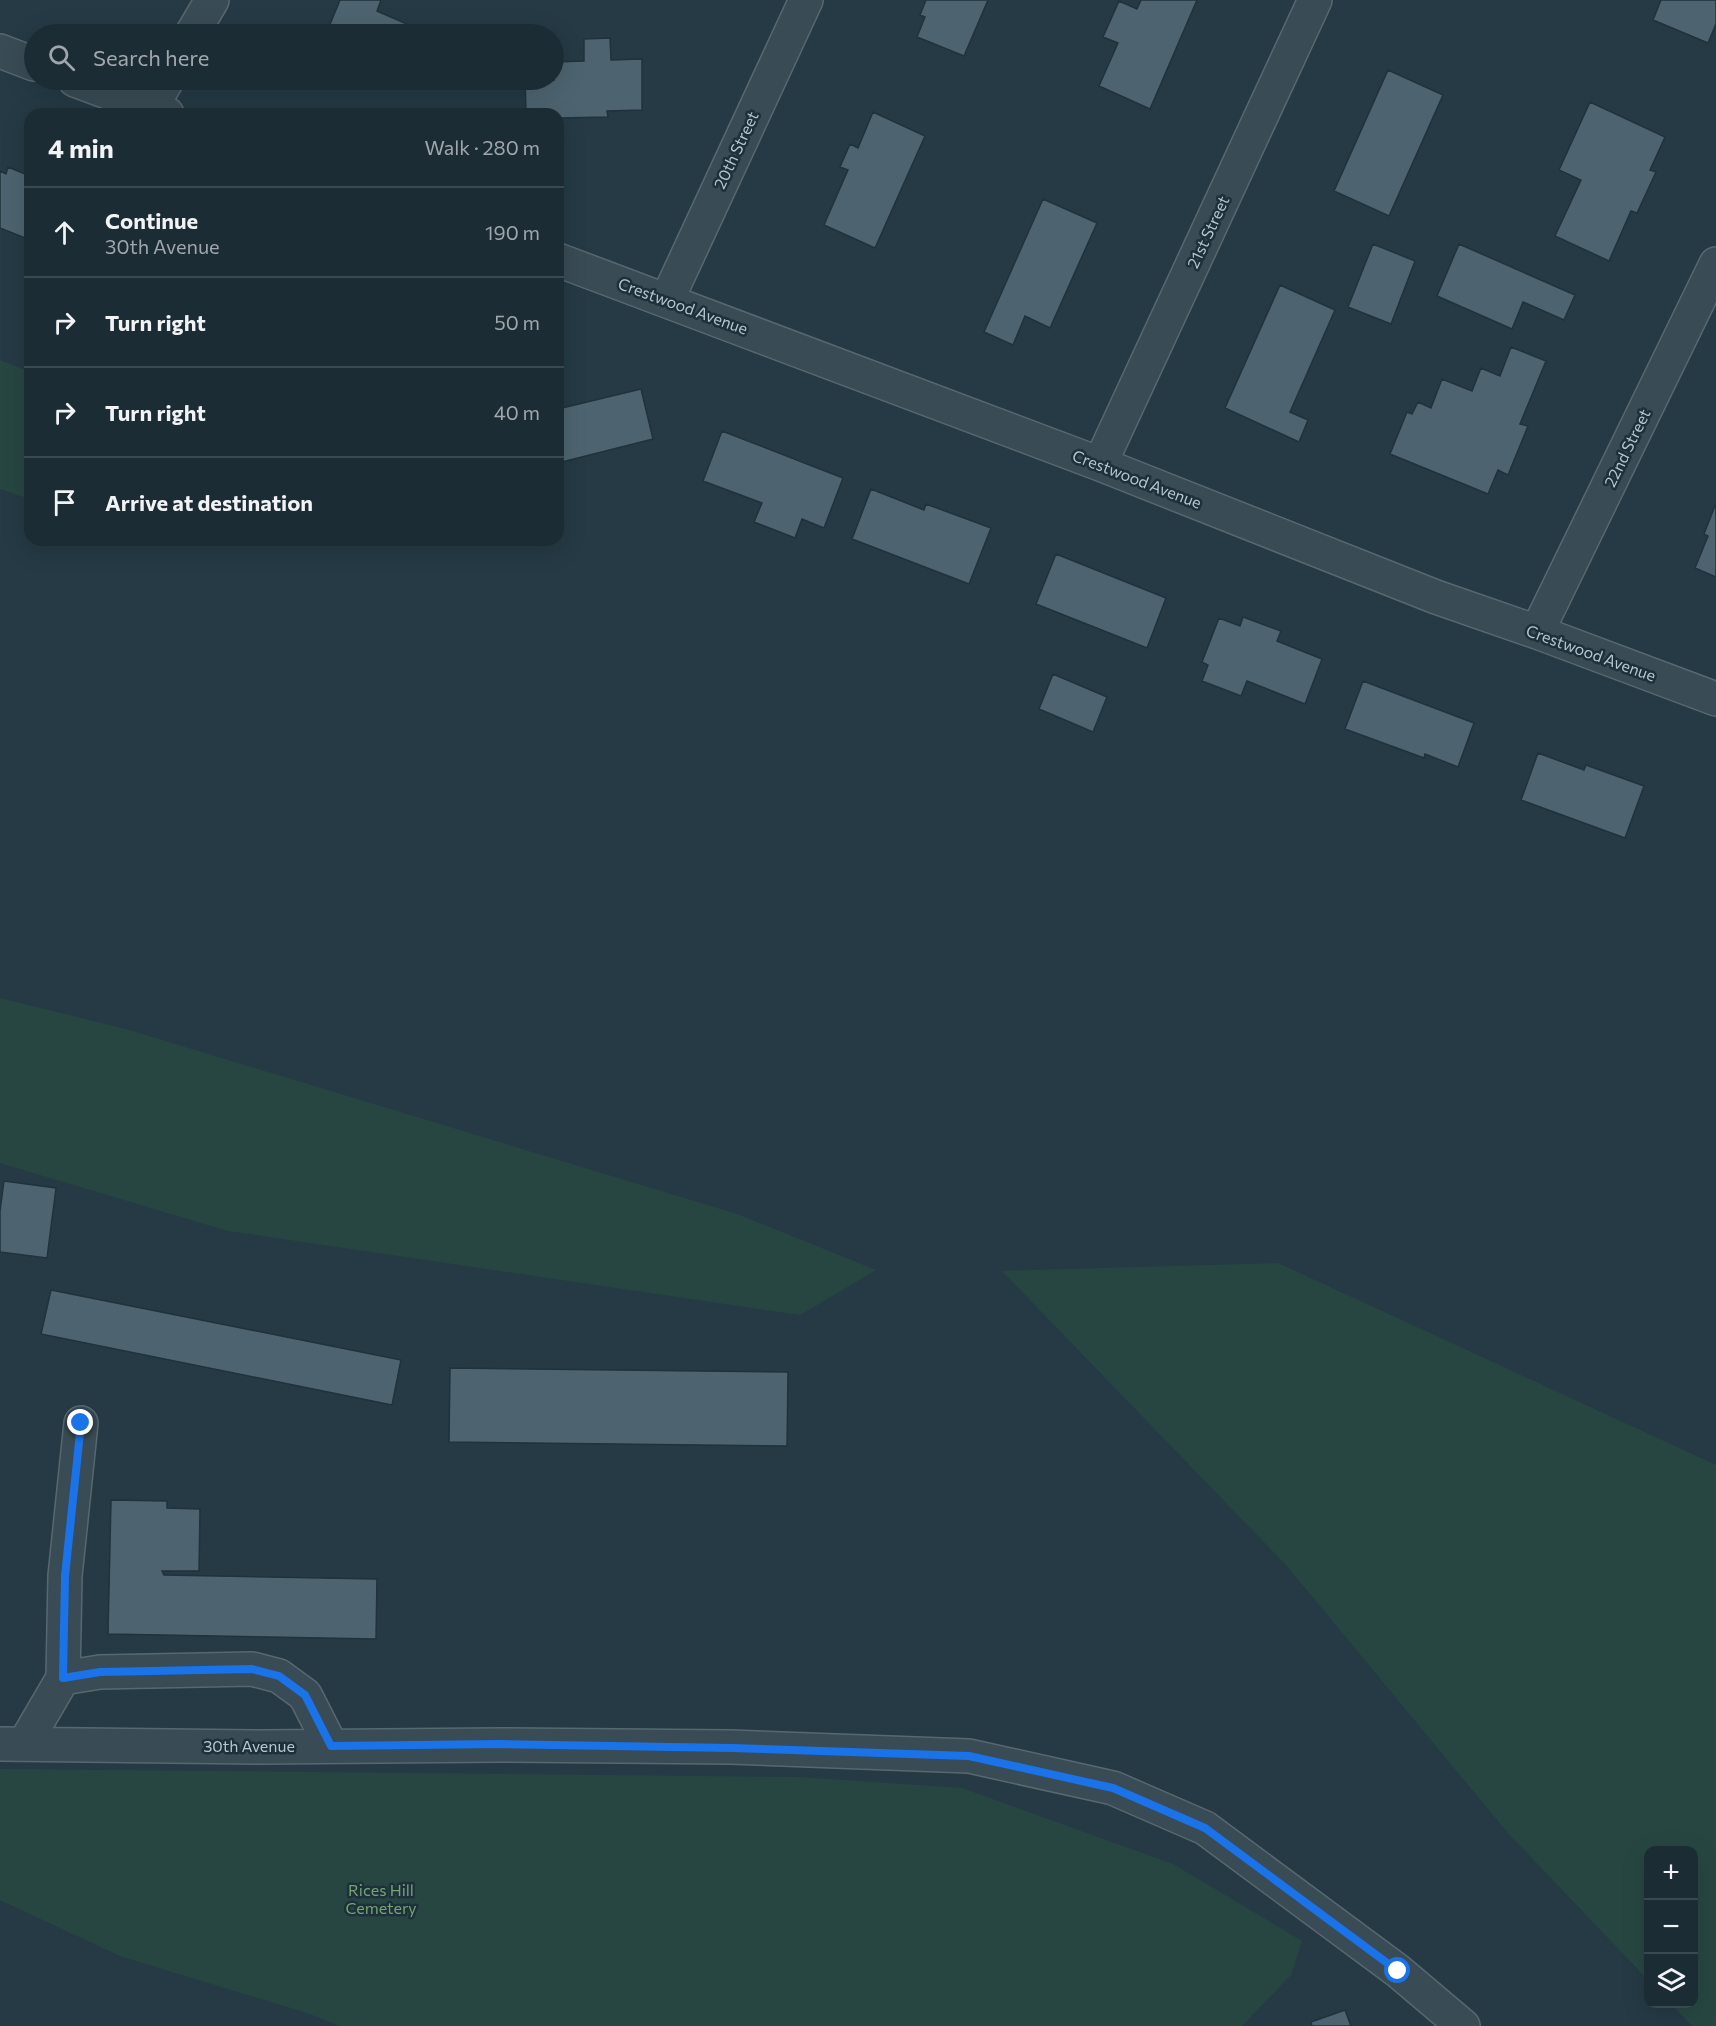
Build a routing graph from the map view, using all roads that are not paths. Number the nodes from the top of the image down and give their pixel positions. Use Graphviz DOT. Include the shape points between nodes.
graph roads {
  1 [pos="212,0"];
  2 [pos="806,0"];
  3 [pos="1315,0"];
  4 [pos="198,24"];
  5 [pos="0,51"];
  6 [pos="24,60"];
  7 [pos="102,90"];
  8 [pos="164,90"];
  9 [pos="151,108"];
  10 [pos="160,108"];
  11 [pos="564,262"];
  12 [pos="1716,264"];
  13 [pos="667,300"];
  14 [pos="1100,465"];
  15 [pos="1538,632"];
  16 [pos="1716,699"];
  17 [pos="81,1423"];
  18 [pos="63,1678"];
  19 [pos="13,1744"];
  20 [pos="331,1746"];
  21 [pos="1463,2026"];
  1 -- 4 [label="street"];
  2 -- 13 [label="street, 20th Street"];
  3 -- 14 [label="street, 21st Street"];
  5 -- 6 [label="street"];
  7 -- 9 [label="street"];
  8 -- 10 [label="street"];
  11 -- 13 [label="street, Crestwood Avenue"];
  12 -- 15 [label="street, 22nd Street"];
  13 -- 14 [label="street, Crestwood Avenue"];
  14 -- 15 [label="street, Crestwood Avenue" via="1436,597"];
  15 -- 16 [label="street, Crestwood Avenue"];
  17 -- 18 [label="street" via="65,1576"];
  18 -- 19 [label="street"];
  18 -- 20 [label="street" via="112,1672 252,1669 270,1673 305,1695"];
  19 -- 20 [label="street, 30th Avenue"];
  20 -- 21 [label="street, 30th Avenue" via="499,1744 969,1756 1113,1788 1205,1828 1398,1971"];
}
